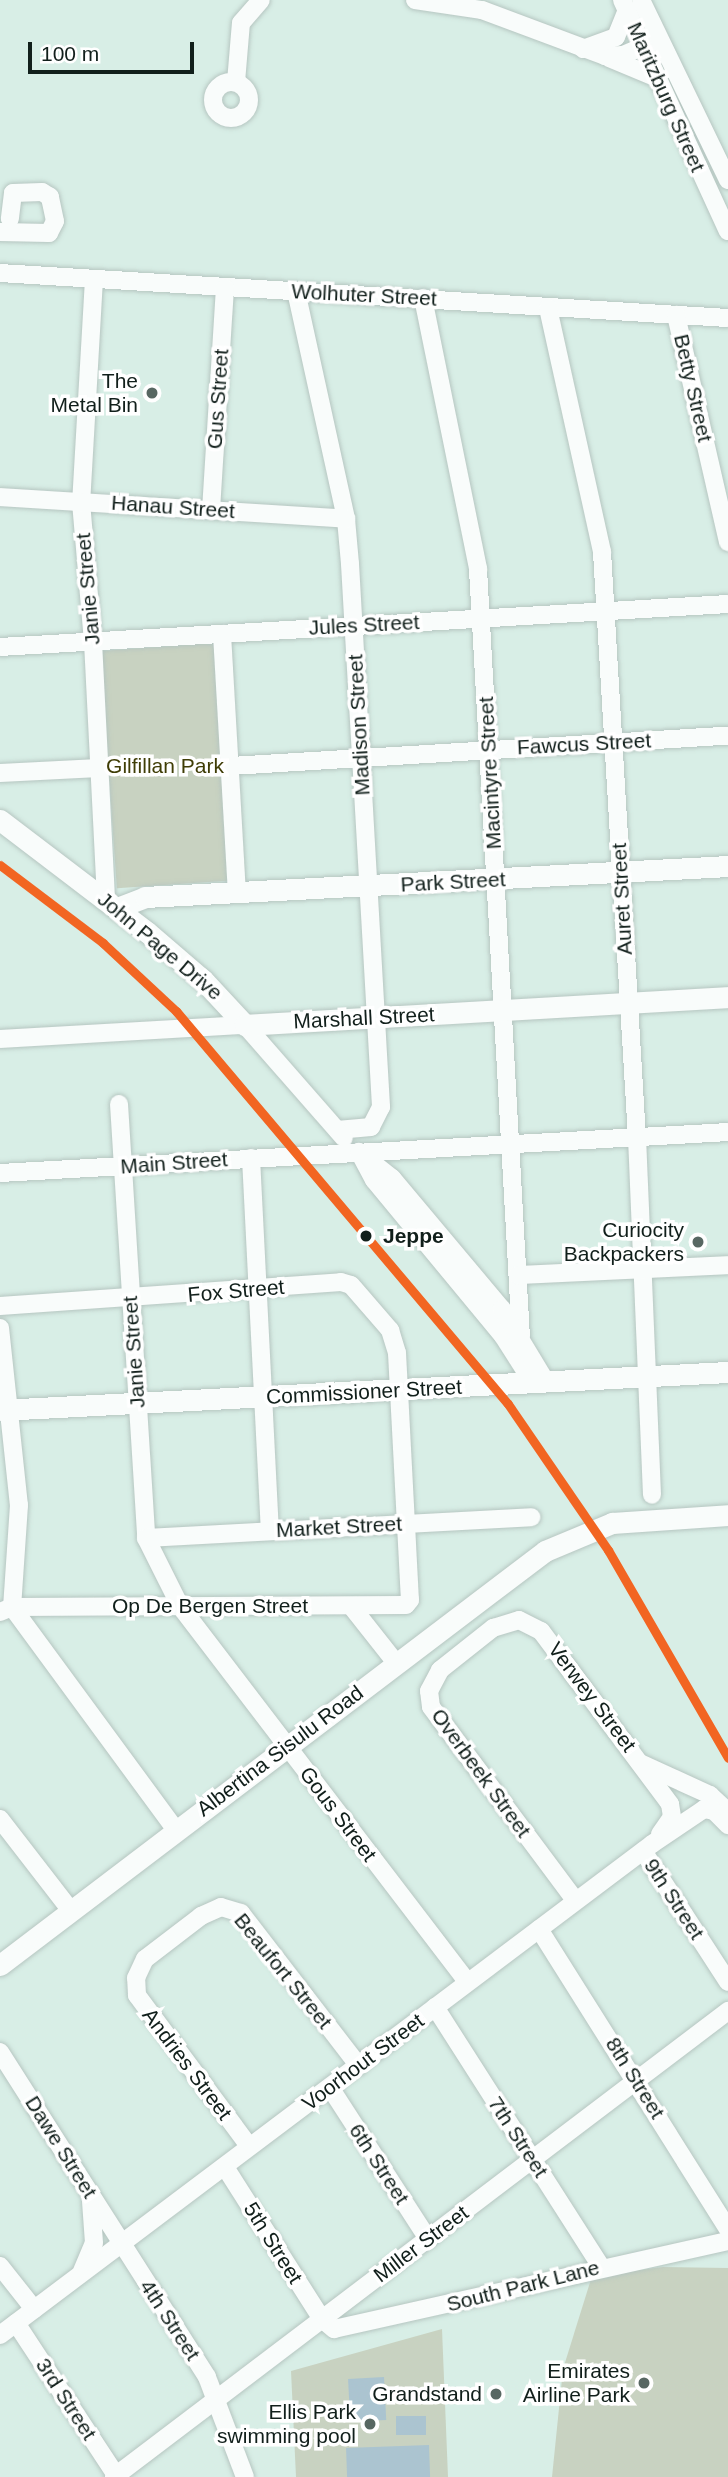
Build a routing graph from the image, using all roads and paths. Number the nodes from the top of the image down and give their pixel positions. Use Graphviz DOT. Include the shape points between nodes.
graph roads {
  1 [pos="261,0"];
  2 [pos="415,0"];
  3 [pos="630,3"];
  4 [pos="651,43"];
  5 [pos="579,50"];
  6 [pos="605,56"];
  7 [pos="657,78"];
  8 [pos="236,82"];
  9 [pos="728,180"];
  10 [pos="728,231"];
  11 [pos="0,273"];
  12 [pos="94,279"];
  13 [pos="225,288"];
  14 [pos="296,291"];
  15 [pos="423,298"];
  16 [pos="728,307"];
  17 [pos="548,308"];
  18 [pos="676,316"];
  19 [pos="705,317"];
  20 [pos="728,318"];
  21 [pos="0,497"];
  22 [pos="80,502"];
  23 [pos="211,510"];
  24 [pos="346,519"];
  25 [pos="728,542"];
  26 [pos="728,604"];
  27 [pos="606,612"];
  28 [pos="480,619"];
  29 [pos="353,626"];
  30 [pos="222,634"];
  31 [pos="93,642"];
  32 [pos="0,647"];
  33 [pos="728,736"];
  34 [pos="612,743"];
  35 [pos="489,750"];
  36 [pos="362,756"];
  37 [pos="231,766"];
  38 [pos="99,768"];
  39 [pos="0,774"];
  40 [pos="0,820"];
  41 [pos="728,866"];
  42 [pos="621,872"];
  43 [pos="495,879"];
  44 [pos="368,886"];
  45 [pos="237,894"];
  46 [pos="178,897"];
  47 [pos="112,904"];
  48 [pos="147,932"];
  49 [pos="728,997"];
  50 [pos="628,1003"];
  51 [pos="503,1011"];
  52 [pos="376,1017"];
  53 [pos="235,1025"];
  54 [pos="0,1039"];
  55 [pos="119,1104"];
  56 [pos="337,1130"];
  57 [pos="728,1132"];
  58 [pos="637,1137"];
  59 [pos="512,1143"];
  60 [pos="354,1153"];
  61 [pos="256,1157"];
  62 [pos="123,1166"];
  63 [pos="0,1173"];
  64 [pos="728,1265"];
  65 [pos="643,1269"];
  66 [pos="518,1275"];
  67 [pos="260,1291"];
  68 [pos="130,1299"];
  69 [pos="0,1306"];
  70 [pos="0,1328"];
  71 [pos="521,1337"];
  72 [pos="728,1372"];
  73 [pos="649,1376"];
  74 [pos="534,1383"];
  75 [pos="401,1390"];
  76 [pos="265,1397"];
  77 [pos="138,1406"];
  78 [pos="3,1409"];
  79 [pos="652,1495"];
  80 [pos="728,1515"];
  81 [pos="531,1517"];
  82 [pos="407,1523"];
  83 [pos="270,1531"];
  84 [pos="146,1538"];
  85 [pos="9,1544"];
  86 [pos="180,1606"];
  87 [pos="351,1606"];
  88 [pos="6,1609"];
  89 [pos="541,1630"];
  90 [pos="396,1663"];
  91 [pos="288,1747"];
  92 [pos="642,1764"];
  93 [pos="722,1806"];
  94 [pos="0,1819"];
  95 [pos="728,1825"];
  96 [pos="176,1830"];
  97 [pos="648,1847"];
  98 [pos="575,1900"];
  99 [pos="71,1911"];
  100 [pos="539,1929"];
  101 [pos="0,1965"];
  102 [pos="136,1978"];
  103 [pos="467,1981"];
  104 [pos="728,1983"];
  105 [pos="435,2007"];
  106 [pos="728,2011"];
  107 [pos="0,2052"];
  108 [pos="359,2066"];
  109 [pos="636,2079"];
  110 [pos="331,2089"];
  111 [pos="249,2146"];
  112 [pos="533,2159"];
  113 [pos="225,2167"];
  114 [pos="89,2193"];
  115 [pos="728,2229"];
  116 [pos="428,2239"];
  117 [pos="728,2241"];
  118 [pos="121,2244"];
  119 [pos="0,2266"];
  120 [pos="601,2267"];
  121 [pos="79,2277"];
  122 [pos="34,2309"];
  123 [pos="322,2319"];
  124 [pos="16,2323"];
  125 [pos="0,2335"];
  126 [pos="216,2398"];
  127 [pos="115,2476"];
  128 [pos="245,2477"];
  1 -- 8 [label="street" via="242,20"];
  2 -- 5 [label="street" via="482,10"];
  3 -- 4 [label="street, Maritzburg Street"];
  3 -- 5 [label="street" via="616,37"];
  4 -- 6 [label="street"];
  4 -- 7 [label="street, Maritzburg Street"];
  4 -- 9 [label="street, Maritzburg Street"];
  5 -- 6 [label="street"];
  6 -- 7 [label="street"];
  7 -- 10 [label="street, Maritzburg Street"];
  11 -- 12 [label="street, Wolhuter Street"];
  12 -- 13 [label="street, Wolhuter Street"];
  12 -- 22 [label="street, Janie Street"];
  13 -- 14 [label="street, Wolhuter Street"];
  13 -- 23 [label="street, Gus Street"];
  14 -- 15 [label="street, Wolhuter Street"];
  14 -- 24 [label="street, Madison Street"];
  15 -- 17 [label="street, Wolhuter Street"];
  15 -- 28 [label="street, Macintyre Street" via="473,532"];
  16 -- 19 [label="street"];
  17 -- 18 [label="street, Wolhuter Street"];
  17 -- 27 [label="street, Auret Street" via="600,536"];
  18 -- 19 [label="street, Wolhuter Street"];
  18 -- 25 [label="street, Betty Street"];
  19 -- 20 [label="street, Wolhuter Street"];
  21 -- 22 [label="street, Hanau Street"];
  22 -- 23 [label="street, Hanau Street"];
  22 -- 31 [label="street, Janie Street"];
  23 -- 24 [label="street, Hanau Street"];
  24 -- 29 [label="street, Madison Street"];
  26 -- 27 [label="street, Jules Street"];
  27 -- 28 [label="street, Jules Street"];
  27 -- 34 [label="street, Auret Street"];
  28 -- 29 [label="street, Jules Street"];
  28 -- 35 [label="street, Macintyre Street"];
  29 -- 30 [label="street, Jules Street"];
  29 -- 36 [label="street, Madison Street"];
  30 -- 31 [label="street, Jules Street"];
  30 -- 37 [label="street"];
  31 -- 32 [label="street, Jules Street"];
  31 -- 38 [label="street, Janie Street"];
  33 -- 34 [label="street, Fawcus Street"];
  34 -- 35 [label="street, Fawcus Street"];
  34 -- 42 [label="street, Auret Street"];
  35 -- 36 [label="street, Fawcus Street"];
  35 -- 43 [label="street, Macintyre Street"];
  36 -- 37 [label="street, Fawcus Street"];
  36 -- 44 [label="street, Madison Street"];
  37 -- 45 [label="street"];
  38 -- 39 [label="street"];
  38 -- 47 [label="street, Janie Street"];
  40 -- 47 [label="main road, John Page Drive"];
  41 -- 42 [label="main road, Park Street"];
  42 -- 43 [label="main road, Park Street"];
  42 -- 50 [label="street, Auret Street"];
  43 -- 44 [label="main road, Park Street"];
  43 -- 51 [label="street, Macintyre Street"];
  44 -- 45 [label="main road, Park Street"];
  44 -- 52 [label="street, Madison Street"];
  45 -- 46 [label="main road, Park Street"];
  46 -- 47 [label="main road, Park Street"];
  46 -- 48 [label="main road" via="156,910"];
  47 -- 48 [label="main road, John Page Drive"];
  48 -- 53 [label="main road, John Page Drive" via="203,980"];
  49 -- 50 [label="main road, Marshall Street"];
  50 -- 51 [label="main road, Marshall Street"];
  50 -- 58 [label="street, Auret Street"];
  51 -- 52 [label="main road, Marshall Street"];
  51 -- 59 [label="street, Macintyre Street"];
  52 -- 53 [label="main road, Marshall Street"];
  52 -- 56 [label="street, Madison Street" via="380,1114 366,1129"];
  53 -- 54 [label="street, Marshall Street"];
  53 -- 56 [label="street, John Page Drive"];
  55 -- 62 [label="street, Janie Street"];
  56 -- 60 [label="street, John Page Drive"];
  57 -- 58 [label="street"];
  58 -- 59 [label="street"];
  58 -- 65 [label="street, Auret Street"];
  59 -- 60 [label="street, Main Street"];
  59 -- 66 [label="street, Macintyre Street"];
  60 -- 61 [label="street, Main Street"];
  60 -- 71 [label="street, John Page Drive" via="392,1178"];
  60 -- 74 [label="street, John Page Drive" via="503,1336"];
  61 -- 62 [label="street, Main Street"];
  61 -- 67 [label="street"];
  62 -- 63 [label="street, Main Street"];
  62 -- 68 [label="street, Janie Street"];
  64 -- 65 [label="street"];
  65 -- 66 [label="street"];
  65 -- 73 [label="street, Auret Street"];
  66 -- 71 [label="street, Macintyre Street"];
  67 -- 68 [label="street, Fox Street"];
  67 -- 75 [label="street, Fox Street" via="341,1282 351,1285 390,1330"];
  67 -- 76 [label="street"];
  68 -- 69 [label="street, Fox Street"];
  68 -- 77 [label="street, Janie Street"];
  70 -- 78 [label="street"];
  71 -- 74 [label="street, John Page Drive"];
  72 -- 73 [label="main road, Commissioner Street"];
  73 -- 74 [label="main road, Commissioner Street"];
  73 -- 79 [label="street, Auret Street"];
  74 -- 75 [label="main road, Commissioner Street"];
  75 -- 76 [label="main road, Commissioner Street"];
  75 -- 82 [label="street"];
  76 -- 77 [label="main road, Commissioner Street"];
  76 -- 83 [label="street"];
  77 -- 78 [label="main road, Commissioner Street"];
  77 -- 84 [label="street, Janie Street"];
  78 -- 85 [label="street" via="17,1471"];
  80 -- 90 [label="main road, Albertina Sisulu Road" via="612,1523 564,1541"];
  81 -- 82 [label="street, Market Street"];
  82 -- 83 [label="street, Market Street"];
  82 -- 87 [label="street, Op De Bergen Street" via="408,1604"];
  83 -- 84 [label="street, Market Street"];
  84 -- 86 [label="street, Gous Street"];
  85 -- 88 [label="street"];
  86 -- 87 [label="street, Op De Bergen Street"];
  86 -- 88 [label="street, Op De Bergen Street"];
  86 -- 91 [label="street, Gous Street"];
  87 -- 90 [label="street"];
  88 -- 96 [label="street"];
  89 -- 92 [label="street, Verwey Street"];
  89 -- 98 [label="street, Overbeek Street" via="519,1620 494,1628 440,1670 429,1699 439,1721"];
  90 -- 91 [label="main road, Albertina Sisulu Road"];
  91 -- 96 [label="main road, Albertina Sisulu Road"];
  91 -- 103 [label="street, Gous Street"];
  92 -- 93 [label="street, Verwey Street"];
  92 -- 97 [label="street, Verwey Street" via="672,1812"];
  94 -- 99 [label="street"];
  95 -- 97 [label="street, Voorhout Street" via="714,1811 704,1809"];
  96 -- 99 [label="main road, Albertina Sisulu Road"];
  97 -- 98 [label="street, Voorhout Street"];
  97 -- 104 [label="street, 9th Street"];
  98 -- 100 [label="street, Voorhout Street"];
  99 -- 101 [label="main road, Albertina Sisulu Road"];
  100 -- 103 [label="street, Voorhout Street"];
  100 -- 109 [label="street, 8th Street"];
  102 -- 108 [label="street, Beaufort Street" via="150,1954 190,1924 214,1908 232,1908 241,1913"];
  102 -- 111 [label="street, Andries Street" via="140,2001"];
  103 -- 105 [label="street, Voorhout Street"];
  105 -- 108 [label="street, Voorhout Street"];
  105 -- 112 [label="street, 7th Street"];
  106 -- 109 [label="street, Miller Street"];
  107 -- 114 [label="street, Dawe Street"];
  108 -- 110 [label="street, Voorhout Street"];
  109 -- 112 [label="street, Miller Street"];
  109 -- 115 [label="street, 8th Street"];
  110 -- 111 [label="street, Voorhout Street"];
  110 -- 116 [label="street, 6th Street"];
  111 -- 113 [label="street, Voorhout Street"];
  112 -- 116 [label="street, Miller Street"];
  112 -- 120 [label="street, 7th Street"];
  113 -- 118 [label="street, Voorhout Street"];
  113 -- 123 [label="street, 5th Street"];
  114 -- 118 [label="street, Dawe Street"];
  114 -- 121 [label="street" via="94,2243"];
  116 -- 123 [label="street, Miller Street"];
  117 -- 120 [label="street, South Park Lane"];
  118 -- 121 [label="street, Voorhout Street"];
  118 -- 126 [label="street, 4th Street"];
  119 -- 122 [label="street"];
  120 -- 123 [label="street, South Park Lane" via="347,2328 329,2328"];
  121 -- 122 [label="street, Voorhout Street"];
  122 -- 124 [label="street, Voorhout Street"];
  123 -- 126 [label="street, Miller Street"];
  124 -- 125 [label="street, Voorhout Street"];
  124 -- 127 [label="street, 3rd Street"];
  126 -- 127 [label="street, Miller Street"];
  126 -- 128 [label="street, 4th Street"];
}
